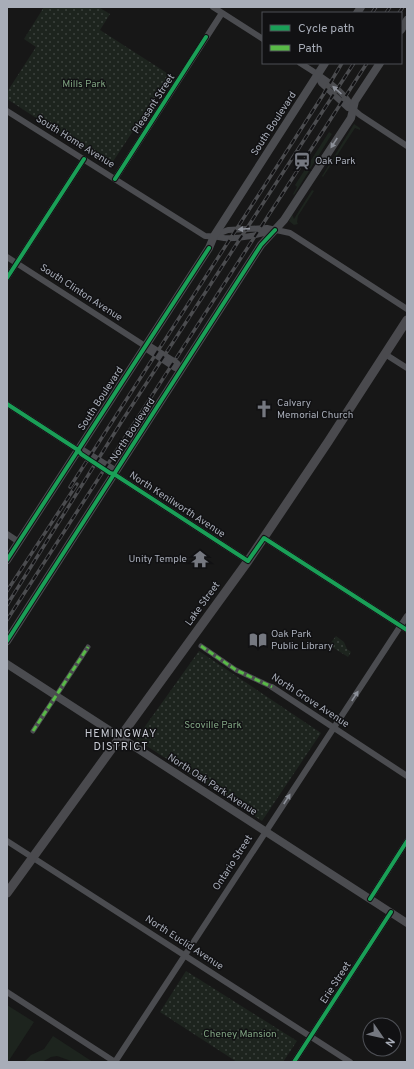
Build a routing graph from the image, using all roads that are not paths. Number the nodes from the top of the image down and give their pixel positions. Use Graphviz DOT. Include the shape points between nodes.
graph roads {
  1 [pos="213,7"];
  2 [pos="222,13"];
  3 [pos="262,38"];
  4 [pos="301,64"];
  5 [pos="324,64"];
  6 [pos="379,64"];
  7 [pos="317,75"];
  8 [pos="353,109"];
  9 [pos="7,111"];
  10 [pos="407,146"];
  11 [pos="84,160"];
  12 [pos="115,179"];
  13 [pos="275,230"];
  14 [pos="214,236"];
  15 [pos="7,257"];
  16 [pos="17,263"];
  17 [pos="7,278"];
  18 [pos="407,309"];
  19 [pos="407,320"];
  20 [pos="145,346"];
  21 [pos="385,354"];
  22 [pos="407,368"];
  23 [pos="181,369"];
  24 [pos="7,404"];
  25 [pos="78,450"];
  26 [pos="114,474"];
  27 [pos="7,534"];
  28 [pos="264,538"];
  29 [pos="19,542"];
  30 [pos="7,560"];
  31 [pos="248,561"];
  32 [pos="407,616"];
  33 [pos="401,626"];
  34 [pos="407,630"];
  35 [pos="7,641"];
  36 [pos="201,646"];
  37 [pos="88,647"];
  38 [pos="7,664"];
  39 [pos="272,687"];
  40 [pos="56,696"];
  41 [pos="334,728"];
  42 [pos="33,732"];
  43 [pos="120,737"];
  44 [pos="407,776"];
  45 [pos="266,831"];
  46 [pos="7,840"];
  47 [pos="407,841"];
  48 [pos="33,858"];
  49 [pos="7,893"];
  50 [pos="370,899"];
  51 [pos="391,912"];
  52 [pos="407,923"];
  53 [pos="185,956"];
  54 [pos="7,992"];
  55 [pos="310,1037"];
  56 [pos="115,1062"];
  57 [pos="294,1062"];
  58 [pos="350,1062"];
  1 -- 2 [label="street"];
  2 -- 3 [label="street"];
  2 -- 12 [label="street, Pleasant Street"];
  4 -- 7 [label="street"];
  5 -- 7 [label="street, South Boulevard"];
  6 -- 8 [label="street, North Boulevard"];
  7 -- 8 [label="street" via="324,78 350,102"];
  7 -- 14 [label="street, South Boulevard"];
  8 -- 10 [label="street"];
  8 -- 13 [label="street, North Boulevard, one-way" via="351,118"];
  9 -- 11 [label="street, South Home Avenue"];
  11 -- 12 [label="street, South Home Avenue"];
  11 -- 16 [label="street"];
  12 -- 14 [label="street, South Home Avenue" via="205,236"];
  13 -- 14 [label="street, South Home Avenue" via="262,235 224,238"];
  13 -- 18 [label="street" via="290,233"];
  13 -- 23 [label="street, North Boulevard" via="261,246"];
  14 -- 20 [label="street, South Boulevard" via="209,248"];
  15 -- 16 [label="street, South Clinton Avenue"];
  16 -- 17 [label="street"];
  16 -- 20 [label="street, South Clinton Avenue"];
  19 -- 21 [label="main road, Lake Street"];
  20 -- 23 [label="street, South Clinton Avenue" via="150,346 167,356"];
  20 -- 25 [label="street, South Boulevard"];
  21 -- 22 [label="street"];
  21 -- 28 [label="main road, Lake Street"];
  23 -- 26 [label="street, North Boulevard"];
  24 -- 25 [label="street, North Kenilworth Avenue"];
  25 -- 26 [label="street, North Kenilworth Avenue"];
  25 -- 29 [label="street, South Boulevard"];
  26 -- 31 [label="street, North Kenilworth Avenue"];
  26 -- 35 [label="street, North Boulevard"];
  27 -- 29 [label="street"];
  28 -- 31 [label="main road, Lake Street"];
  28 -- 33 [label="street"];
  29 -- 30 [label="street, South Boulevard"];
  31 -- 43 [label="main road, Lake Street"];
  32 -- 33 [label="street, Ontario Street"];
  33 -- 34 [label="street"];
  41 -- 33 [label="street, Ontario Street, one-way"];
  36 -- 39 [label="street, North Grove Avenue" via="236,670"];
  37 -- 40 [label="street"];
  38 -- 40 [label="street, North Oak Park Avenue"];
  39 -- 41 [label="street, North Grove Avenue"];
  40 -- 42 [label="street"];
  40 -- 43 [label="street, North Oak Park Avenue"];
  41 -- 44 [label="street, North Grove Avenue"];
  45 -- 41 [label="street, Ontario Street, one-way"];
  43 -- 45 [label="street, North Oak Park Avenue"];
  43 -- 48 [label="main road, Lake Street"];
  45 -- 50 [label="street, North Oak Park Avenue"];
  45 -- 53 [label="street, Ontario Street"];
  46 -- 48 [label="street, North Euclid Avenue"];
  47 -- 50 [label="street"];
  48 -- 49 [label="main road, Lake Street"];
  48 -- 53 [label="street, North Euclid Avenue"];
  50 -- 51 [label="street, North Oak Park Avenue"];
  51 -- 52 [label="street, North Oak Park Avenue"];
  51 -- 55 [label="street, Erie Street"];
  53 -- 55 [label="street, North Euclid Avenue"];
  53 -- 56 [label="street, Ontario Street"];
  54 -- 56 [label="street"];
  55 -- 57 [label="street, Erie Street"];
  55 -- 58 [label="street, North Euclid Avenue"];
}
